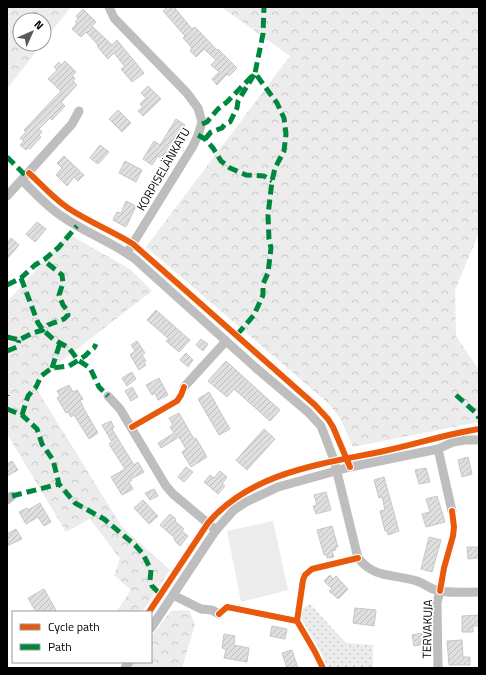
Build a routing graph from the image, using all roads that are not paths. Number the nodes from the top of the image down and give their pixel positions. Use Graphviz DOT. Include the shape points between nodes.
graph roads {
  1 [pos="109,7"];
  2 [pos="79,111"];
  3 [pos="22,180"];
  4 [pos="7,196"];
  5 [pos="127,253"];
  6 [pos="226,341"];
  7 [pos="184,387"];
  8 [pos="108,396"];
  9 [pos="479,440"];
  10 [pos="438,449"];
  11 [pos="336,472"];
  12 [pos="452,511"];
  13 [pos="216,530"];
  14 [pos="440,591"];
  15 [pos="479,592"];
  16 [pos="173,595"];
  17 [pos="219,614"];
  18 [pos="152,626"];
  19 [pos="438,668"];
  1 -- 5 [label="street, KORPISELÄNKATU" via="114,18 187,93 198,108 202,122 192,146"];
  2 -- 3 [label="street" via="72,124"];
  3 -- 4 [label="street"];
  3 -- 5 [label="street" via="63,218"];
  5 -- 6 [label="street"];
  6 -- 7 [label="street"];
  6 -- 11 [label="street" via="321,426"];
  8 -- 13 [label="street" via="120,409 170,490"];
  9 -- 10 [label="street" via="453,442"];
  10 -- 11 [label="street"];
  10 -- 12 [label="street"];
  11 -- 13 [label="street" via="278,487 254,497 234,510"];
  11 -- 14 [label="street" via="361,563 372,571 416,580"];
  13 -- 16 [label="street"];
  14 -- 15 [label="street"];
  14 -- 19 [label="street, TERVAKUJA" via="437,603"];
  16 -- 17 [label="street" via="201,609"];
  16 -- 18 [label="street"];
}
